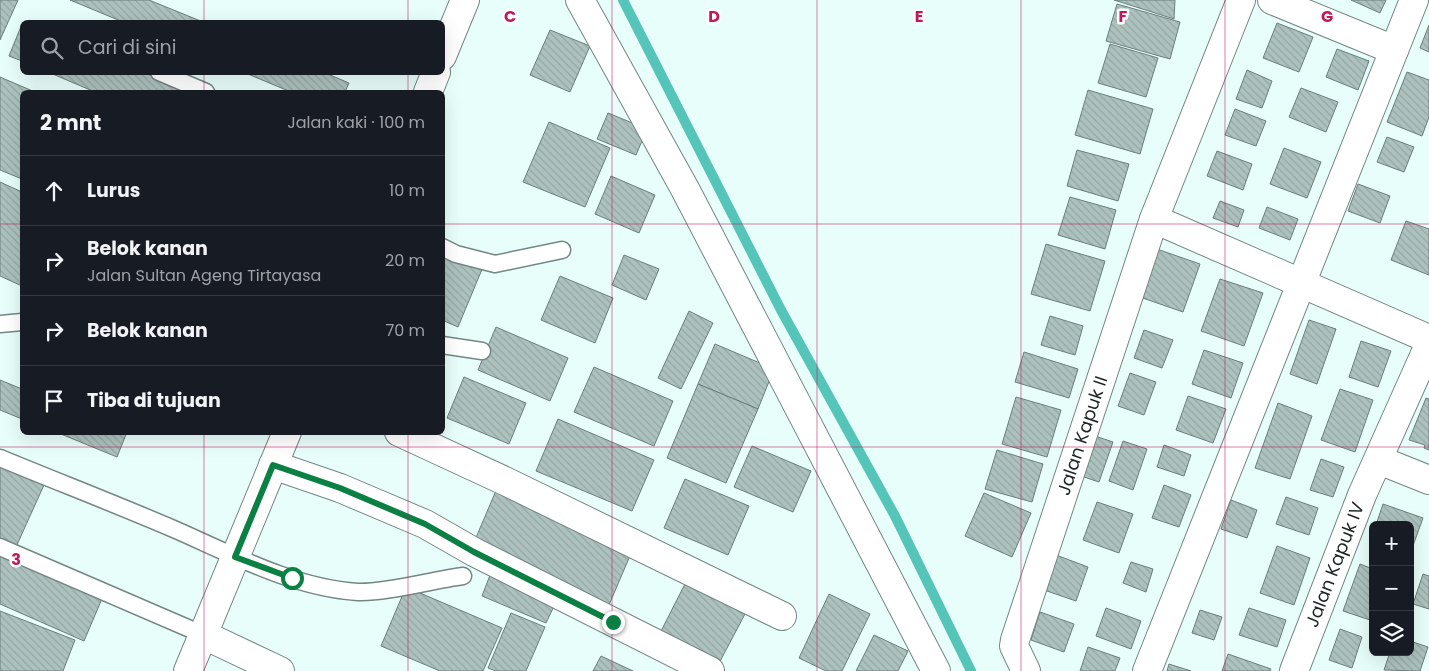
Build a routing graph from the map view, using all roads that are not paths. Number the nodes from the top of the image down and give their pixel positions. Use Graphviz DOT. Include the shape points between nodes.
graph roads {
  1 [pos="465,0"];
  2 [pos="1240,0"];
  3 [pos="1272,0"];
  4 [pos="1414,0"];
  5 [pos="582,3"];
  6 [pos="445,49"];
  7 [pos="1394,50"];
  8 [pos="166,75"];
  9 [pos="435,75"];
  10 [pos="201,90"];
  11 [pos="429,90"];
  12 [pos="1154,220"];
  13 [pos="445,248"];
  14 [pos="562,250"];
  15 [pos="1302,282"];
  16 [pos="20,322"];
  17 [pos="0,324"];
  18 [pos="1429,339"];
  19 [pos="445,345"];
  20 [pos="1429,345"];
  21 [pos="482,351"];
  22 [pos="286,435"];
  23 [pos="405,435"];
  24 [pos="0,458"];
  25 [pos="1378,460"];
  26 [pos="273,465"];
  27 [pos="1429,480"];
  28 [pos="0,547"];
  29 [pos="235,557"];
  30 [pos="463,576"];
  31 [pos="782,616"];
  32 [pos="204,635"];
  33 [pos="1021,662"];
  34 [pos="274,667"];
  35 [pos="188,671"];
  36 [pos="710,671"];
  37 [pos="936,671"];
  38 [pos="1147,671"];
  39 [pos="1294,671"];
  1 -- 6 [label="street"];
  2 -- 12 [label="street, Jalan Kapuk II"];
  3 -- 7 [label="street"];
  4 -- 7 [label="street"];
  5 -- 37 [label="street" via="685,188"];
  7 -- 15 [label="street"];
  8 -- 10 [label="lane"];
  9 -- 11 [label="street"];
  12 -- 15 [label="street"];
  12 -- 33 [label="street, Jalan Kapuk II" via="1015,640 1014,646"];
  13 -- 14 [label="lane" via="495,264"];
  15 -- 18 [label="street"];
  15 -- 38 [label="street"];
  16 -- 17 [label="lane"];
  19 -- 21 [label="lane"];
  20 -- 25 [label="street, Jalan Kapuk IV"];
  22 -- 26 [label="street"];
  23 -- 31 [label="street"];
  24 -- 29 [label="lane"];
  25 -- 27 [label="street"];
  25 -- 39 [label="street, Jalan Kapuk IV"];
  26 -- 29 [label="street"];
  26 -- 36 [label="street" via="340,488 425,524"];
  28 -- 32 [label="lane"];
  29 -- 30 [label="lane" via="292,578 337,590 360,592"];
  29 -- 32 [label="street"];
  32 -- 34 [label="street"];
  32 -- 35 [label="street"];
}
